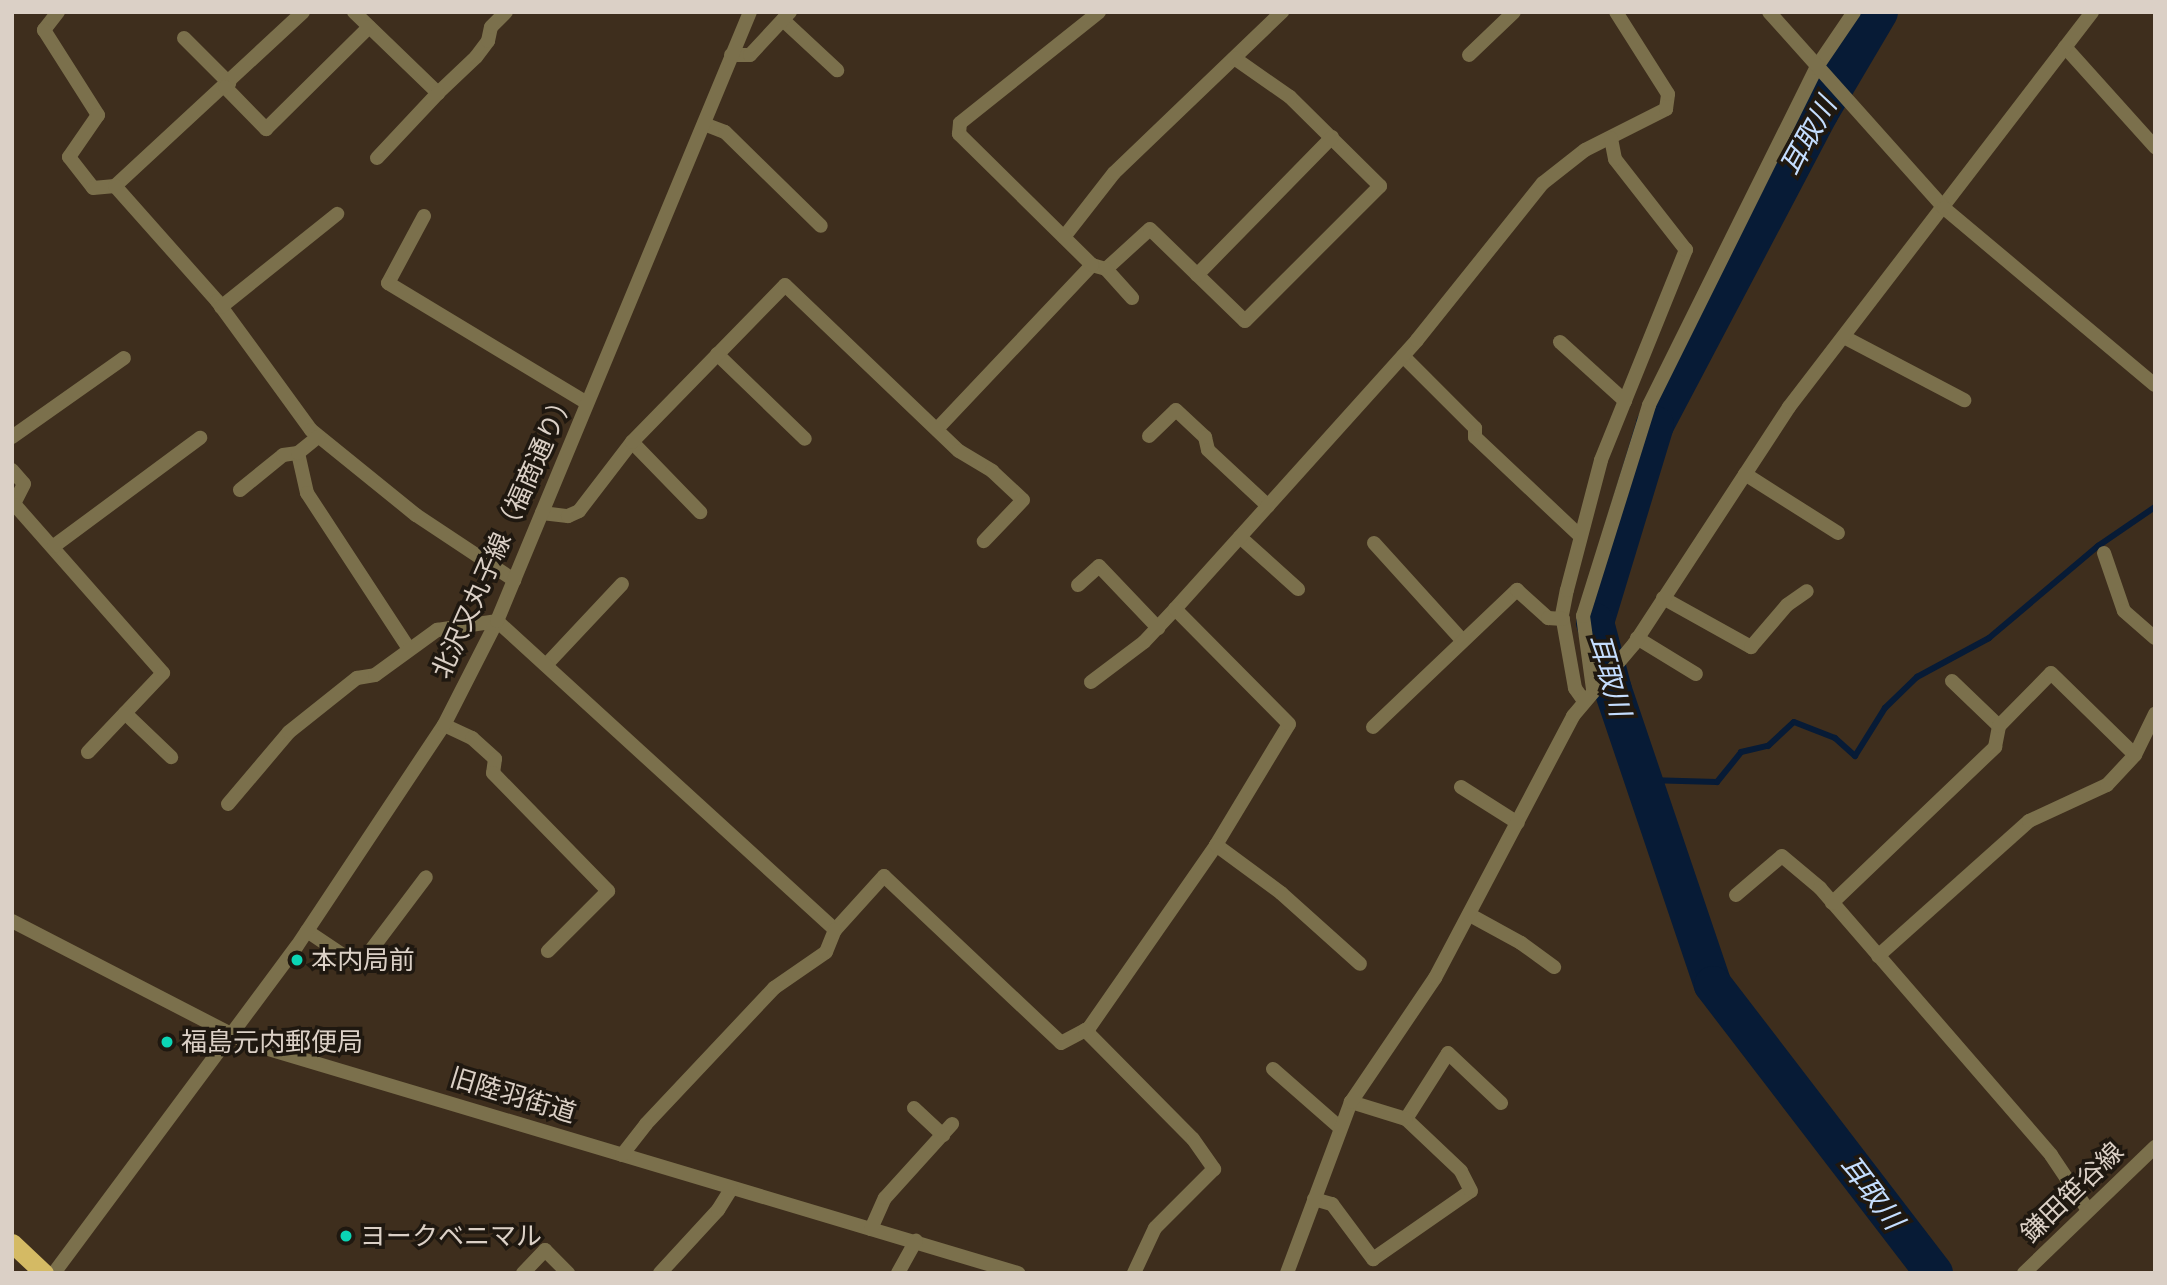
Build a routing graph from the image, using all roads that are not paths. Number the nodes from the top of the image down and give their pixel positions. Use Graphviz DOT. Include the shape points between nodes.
graph roads {
  1 [pos="58,12"];
  2 [pos="303,12"];
  3 [pos="354,12"];
  4 [pos="506,12"];
  5 [pos="750,12"];
  6 [pos="1099,12"];
  7 [pos="1282,12"];
  8 [pos="1514,12"];
  9 [pos="1616,12"];
  10 [pos="1769,12"];
  11 [pos="1854,12"];
  12 [pos="2092,12"];
  13 [pos="786,16"];
  14 [pos="369,27"];
  15 [pos="184,38"];
  16 [pos="2065,47"];
  17 [pos="732,55"];
  18 [pos="1469,55"];
  19 [pos="1234,58"];
  20 [pos="836,69"];
  21 [pos="1817,69"];
  22 [pos="227,85"];
  23 [pos="438,93"];
  24 [pos="704,124"];
  25 [pos="1332,137"];
  26 [pos="1611,138"];
  27 [pos="2155,147"];
  28 [pos="377,159"];
  29 [pos="115,186"];
  30 [pos="1944,208"];
  31 [pos="337,214"];
  32 [pos="424,216"];
  33 [pos="821,226"];
  34 [pos="1063,237"];
  35 [pos="1099,267"];
  36 [pos="1197,275"];
  37 [pos="1132,298"];
  38 [pos="221,307"];
  39 [pos="1844,337"];
  40 [pos="1560,342"];
  41 [pos="718,354"];
  42 [pos="1403,356"];
  43 [pos="124,358"];
  44 [pos="2155,385"];
  45 [pos="1964,400"];
  46 [pos="1625,401"];
  47 [pos="587,403"];
  48 [pos="937,429"];
  49 [pos="318,436"];
  50 [pos="1149,436"];
  51 [pos="12,437"];
  52 [pos="200,438"];
  53 [pos="805,439"];
  54 [pos="632,442"];
  55 [pos="298,453"];
  56 [pos="12,470"];
  57 [pos="1745,474"];
  58 [pos="240,490"];
  59 [pos="1268,506"];
  60 [pos="14,507"];
  61 [pos="700,512"];
  62 [pos="542,513"];
  63 [pos="1838,533"];
  64 [pos="1240,537"];
  65 [pos="1580,537"];
  66 [pos="984,541"];
  67 [pos="1374,543"];
  68 [pos="54,546"];
  69 [pos="2104,552"];
  70 [pos="514,580"];
  71 [pos="622,584"];
  72 [pos="1078,585"];
  73 [pos="1298,589"];
  74 [pos="1807,591"];
  75 [pos="1663,598"];
  76 [pos="1175,609"];
  77 [pos="1563,619"];
  78 [pos="497,621"];
  79 [pos="1158,628"];
  80 [pos="2155,638"];
  81 [pos="1462,641"];
  82 [pos="1635,641"];
  83 [pos="409,649"];
  84 [pos="546,665"];
  85 [pos="1696,674"];
  86 [pos="1952,681"];
  87 [pos="1091,682"];
  88 [pos="1591,691"];
  89 [pos="125,713"];
  90 [pos="2155,714"];
  91 [pos="444,725"];
  92 [pos="1999,726"];
  93 [pos="1373,727"];
  94 [pos="88,751"];
  95 [pos="2134,755"];
  96 [pos="171,757"];
  97 [pos="1461,787"];
  98 [pos="228,804"];
  99 [pos="1518,823"];
  100 [pos="1216,845"];
  101 [pos="426,877"];
  102 [pos="1736,895"];
  103 [pos="1832,903"];
  104 [pos="1470,915"];
  105 [pos="12,921"];
  106 [pos="835,930"];
  107 [pos="307,931"];
  108 [pos="548,951"];
  109 [pos="1878,956"];
  110 [pos="1360,964"];
  111 [pos="1554,967"];
  112 [pos="1085,1030"];
  113 [pos="232,1032"];
  114 [pos="1273,1069"];
  115 [pos="1350,1102"];
  116 [pos="1501,1103"];
  117 [pos="914,1108"];
  118 [pos="1406,1119"];
  119 [pos="1339,1127"];
  120 [pos="2155,1147"];
  121 [pos="622,1155"];
  122 [pos="730,1189"];
  123 [pos="1314,1199"];
  124 [pos="2088,1210"];
  125 [pos="871,1229"];
  126 [pos="916,1241"];
  127 [pos="12,1243"];
  128 [pos="667,1270"];
  129 [pos="44,1273"];
  130 [pos="54,1273"];
  131 [pos="523,1273"];
  132 [pos="568,1273"];
  133 [pos="898,1273"];
  134 [pos="1018,1273"];
  135 [pos="1134,1273"];
  136 [pos="1287,1273"];
  137 [pos="2024,1273"];
  1 -- 29 [label="street" via="44,30 98,115 69,157 93,188"];
  2 -- 22 [label="street"];
  3 -- 14 [label="street"];
  4 -- 23 [label="street" via="491,27 477,57"];
  5 -- 17 [label="street, 北沢又丸子線（福商通り）"];
  6 -- 34 [label="street" via="960,123 959,134"];
  7 -- 19 [label="street"];
  8 -- 18 [label="street"];
  9 -- 26 [label="street" via="1668,94 1666,109"];
  10 -- 21 [label="street"];
  11 -- 21 [label="street"];
  12 -- 16 [label="street"];
  13 -- 17 [label="street" via="750,55"];
  13 -- 20 [label="street"];
  14 -- 22 [label="street" via="266,129"];
  14 -- 23 [label="street"];
  15 -- 22 [label="street"];
  16 -- 27 [label="street"];
  16 -- 30 [label="street"];
  17 -- 24 [label="street, 北沢又丸子線（福商通り）"];
  19 -- 25 [label="street" via="1290,97"];
  19 -- 34 [label="street" via="1114,173"];
  21 -- 30 [label="street"];
  21 -- 88 [label="street" via="1649,405 1583,616"];
  22 -- 29 [label="street"];
  23 -- 28 [label="street"];
  24 -- 33 [label="street" via="725,132"];
  24 -- 47 [label="street, 北沢又丸子線（福商通り）"];
  25 -- 36 [label="street"];
  25 -- 36 [label="street" via="1380,186 1245,321"];
  26 -- 42 [label="street" via="1585,150 1543,183"];
  26 -- 46 [label="street" via="1615,159 1686,250"];
  29 -- 38 [label="street"];
  30 -- 39 [label="street"];
  30 -- 44 [label="street"];
  31 -- 38 [label="street"];
  32 -- 47 [label="street" via="388,283"];
  34 -- 35 [label="street"];
  35 -- 36 [label="street" via="1150,229"];
  35 -- 37 [label="street"];
  35 -- 48 [label="street"];
  38 -- 49 [label="street"];
  39 -- 45 [label="street"];
  39 -- 57 [label="street" via="1789,407"];
  40 -- 46 [label="street"];
  41 -- 48 [label="street" via="785,285"];
  41 -- 53 [label="street"];
  41 -- 54 [label="street"];
  42 -- 59 [label="street"];
  42 -- 65 [label="street" via="1475,428 1475,437"];
  43 -- 51 [label="street"];
  46 -- 65 [label="street" via="1601,460"];
  47 -- 62 [label="street, 北沢又丸子線（福商通り）"];
  48 -- 66 [label="street" via="1023,500"];
  49 -- 55 [label="street"];
  49 -- 70 [label="street" via="416,515"];
  50 -- 59 [label="street" via="1176,410 1205,437 1208,450"];
  52 -- 68 [label="street"];
  54 -- 61 [label="street"];
  54 -- 62 [label="street" via="579,511 568,516"];
  55 -- 58 [label="street" via="284,455"];
  55 -- 83 [label="street" via="307,493"];
  56 -- 60 [label="street" via="24,484"];
  57 -- 63 [label="street"];
  57 -- 75 [label="street"];
  59 -- 64 [label="street"];
  60 -- 68 [label="street"];
  62 -- 70 [label="street, 北沢又丸子線（福商通り）"];
  64 -- 73 [label="street"];
  64 -- 76 [label="street"];
  65 -- 77 [label="street"];
  67 -- 81 [label="street"];
  68 -- 89 [label="street" via="163,673"];
  69 -- 80 [label="street" via="2124,611"];
  70 -- 78 [label="street, 北沢又丸子線（福商通り）"];
  71 -- 84 [label="street"];
  72 -- 79 [label="street" via="1099,566"];
  74 -- 75 [label="street" via="1787,605 1751,647"];
  75 -- 82 [label="street"];
  76 -- 79 [label="street"];
  76 -- 100 [label="street" via="1289,724"];
  77 -- 81 [label="street" via="1548,618 1517,590"];
  77 -- 88 [label="street" via="1576,688"];
  78 -- 83 [label="street" via="437,630"];
  78 -- 84 [label="street"];
  78 -- 91 [label="street, 北沢又丸子線（福商通り）"];
  79 -- 87 [label="street"];
  81 -- 93 [label="street"];
  82 -- 85 [label="street"];
  82 -- 88 [label="street"];
  83 -- 98 [label="street" via="375,675 357,678 289,732"];
  84 -- 106 [label="street"];
  86 -- 92 [label="street"];
  88 -- 99 [label="street"];
  89 -- 94 [label="street"];
  89 -- 96 [label="street"];
  90 -- 95 [label="street"];
  91 -- 107 [label="street, 北沢又丸子線（福商通り）"];
  91 -- 108 [label="street" via="472,738 495,759 493,773 608,891"];
  92 -- 95 [label="street" via="2051,673"];
  92 -- 103 [label="street" via="1995,747"];
  95 -- 109 [label="street" via="2107,785 2088,797 2029,821"];
  97 -- 99 [label="street"];
  99 -- 104 [label="street"];
  100 -- 110 [label="street" via="1281,893"];
  100 -- 112 [label="street"];
  101 -- 107 [label="street" via="359,966"];
  102 -- 103 [label="street" via="1782,856"];
  103 -- 109 [label="street"];
  104 -- 111 [label="street"];
  104 -- 115 [label="street" via="1435,978"];
  105 -- 113 [label="street, 旧陸羽街道" via="98,969"];
  106 -- 112 [label="street" via="884,876 1061,1043"];
  106 -- 121 [label="street" via="826,952 775,988"];
  107 -- 113 [label="street, 北沢又丸子線（福商通り）"];
  109 -- 124 [label="street" via="2052,1155"];
  112 -- 135 [label="street" via="1193,1139 1214,1169 1155,1228"];
  113 -- 121 [label="street, 旧陸羽街道" via="248,1043"];
  113 -- 130 [label="street, 北沢又丸子線（福商通り）"];
  114 -- 119 [label="street"];
  115 -- 118 [label="street"];
  115 -- 119 [label="street"];
  116 -- 118 [label="street" via="1448,1053"];
  117 -- 125 [label="street" via="948,1130 885,1198"];
  118 -- 123 [label="street" via="1461,1171 1471,1191 1373,1259 1332,1204"];
  119 -- 123 [label="street"];
  120 -- 124 [label="street, 鎌田笹谷線"];
  121 -- 122 [label="street, 旧陸羽街道"];
  122 -- 125 [label="street, 旧陸羽街道"];
  122 -- 128 [label="street"];
  123 -- 136 [label="street"];
  124 -- 137 [label="street, 鎌田笹谷線"];
  125 -- 126 [label="street, 旧陸羽街道"];
  126 -- 133 [label="street"];
  126 -- 134 [label="street, 旧陸羽街道"];
  127 -- 129 [label="highway"];
  131 -- 132 [label="street" via="545,1250"];
}
